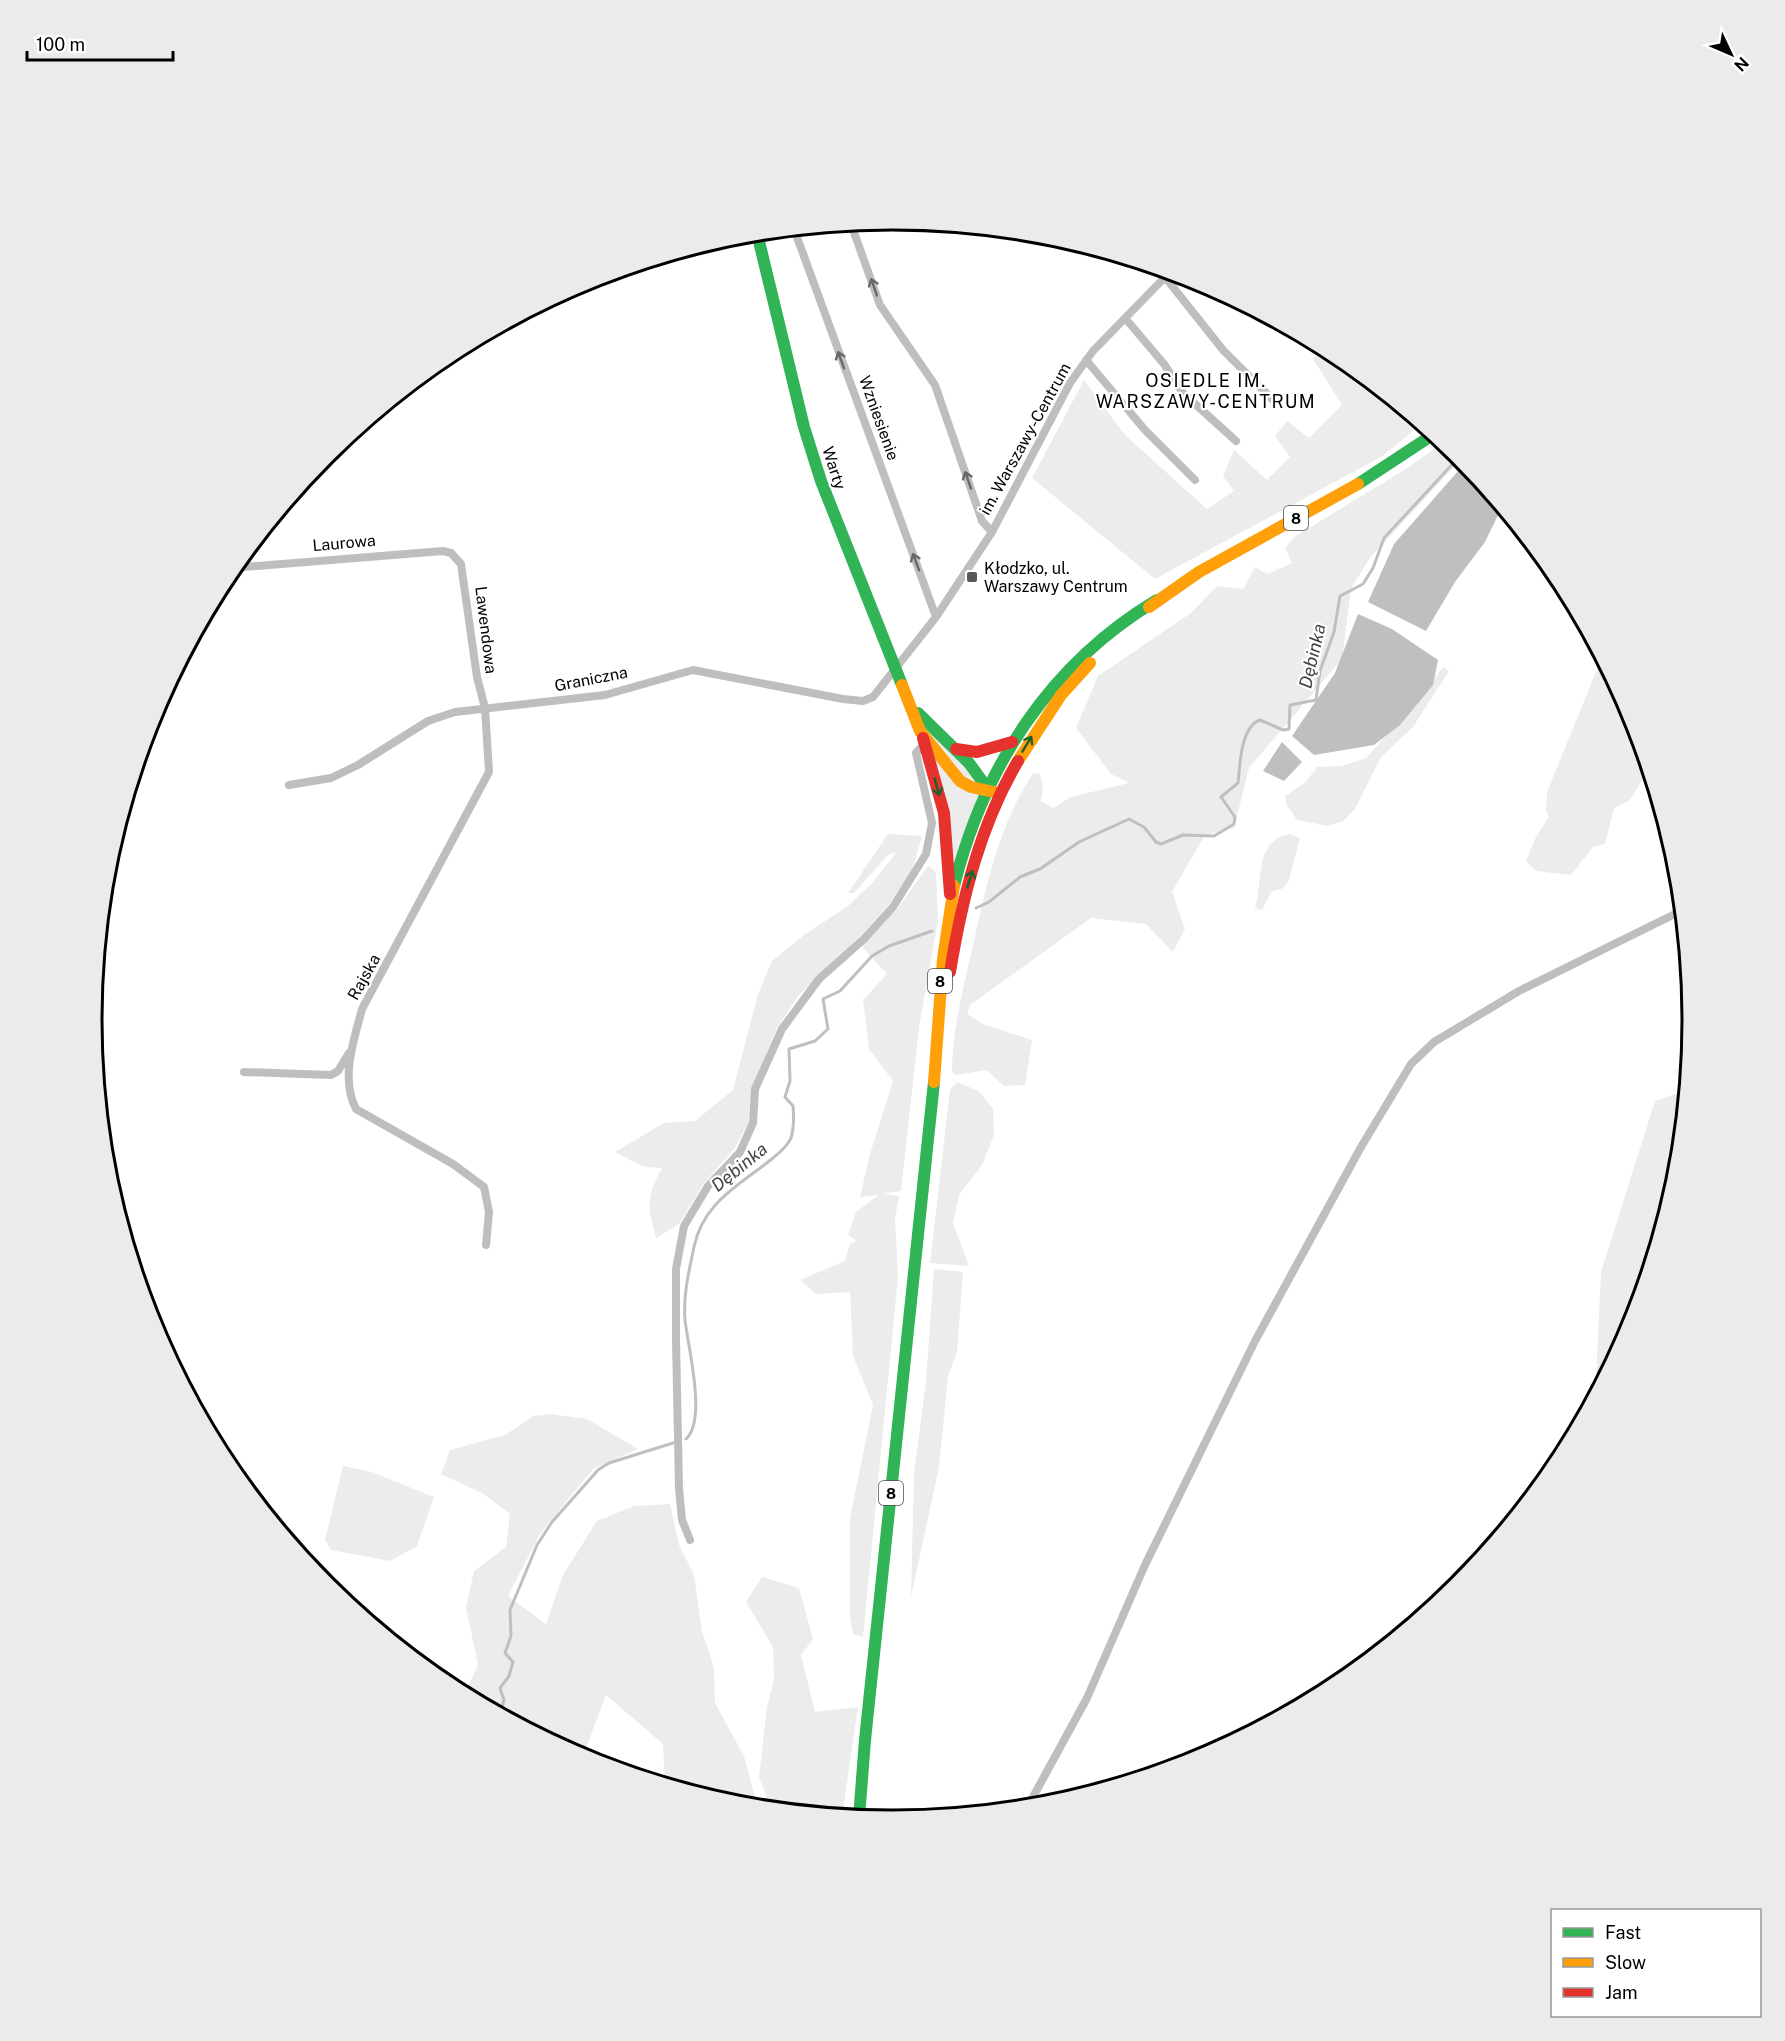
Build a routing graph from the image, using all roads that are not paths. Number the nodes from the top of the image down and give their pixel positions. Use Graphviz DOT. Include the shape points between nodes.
graph roads {
  1 [pos="854,232"];
  2 [pos="797,236"];
  3 [pos="759,242"];
  4 [pos="1164,279"];
  5 [pos="1173,282"];
  6 [pos="1125,318"];
  7 [pos="1086,360"];
  8 [pos="1274,400"];
  9 [pos="1427,439"];
  10 [pos="1236,441"];
  11 [pos="1196,480"];
  12 [pos="992,532"];
  13 [pos="457,557"];
  14 [pos="245,567"];
  15 [pos="936,617"];
  16 [pos="1115,632"];
  17 [pos="897,668"];
  18 [pos="911,703"];
  19 [pos="485,708"];
  20 [pos="921,731"];
  21 [pos="1012,742"];
  22 [pos="924,744"];
  23 [pos="954,748"];
  24 [pos="289,785"];
  25 [pos="987,789"];
  26 [pos="1000,795"];
  27 [pos="950,898"];
  28 [pos="1675,914"];
  29 [pos="950,933"];
  30 [pos="352,1048"];
  31 [pos="244,1072"];
  32 [pos="486,1245"];
  33 [pos="690,1540"];
  34 [pos="1032,1798"];
  35 [pos="860,1810"];
  12 -- 1 [label="street, im. Warszawy-Centrum, one-way" via="982,521 935,385 880,304"];
  15 -- 2 [label="street, Wzniesienie, one-way"];
  3 -- 17 [label="main road, Warty" via="819,474"];
  4 -- 6 [label="street, im. Warszawy-Centrum"];
  5 -- 8 [label="street, im. Warszawy-Centrum" via="1223,350"];
  6 -- 7 [label="street, im. Warszawy-Centrum"];
  6 -- 10 [label="street" via="1183,393"];
  7 -- 11 [label="street, im. Warszawy-Centrum" via="1145,430"];
  7 -- 12 [label="street, im. Warszawy-Centrum" via="1070,383"];
  9 -- 16 [label="main road, 8" via="1373,476 1219,560"];
  12 -- 15 [label="street, im. Warszawy-Centrum"];
  13 -- 14 [label="street, Laurowa" via="443,551"];
  13 -- 19 [label="street, Lawendowa" via="465,580 477,677"];
  15 -- 17 [label="street, im. Warszawy-Centrum"];
  16 -- 21 [label="main road, 8" via="1060,680"];
  26 -- 16 [label="main road, 8, one-way" via="1045,716"];
  17 -- 18 [label="main road, Warty"];
  17 -- 19 [label="street, Graniczna" via="873,697 863,701 693,670 605,695"];
  18 -- 20 [label="main road, Warty"];
  18 -- 23 [label="main road, Warty" via="929,727"];
  19 -- 24 [label="street, Graniczna" via="428,721 331,778"];
  19 -- 30 [label="street, Rajska" via="489,772 362,1009"];
  20 -- 22 [label="main road"];
  20 -- 25 [label="main road, Warty" via="960,781"];
  21 -- 23 [label="main road" via="983,752"];
  21 -- 25 [label="main road, 8"];
  22 -- 27 [label="main road, one-way" via="944,813"];
  22 -- 33 [label="street" via="916,753 933,822 926,854 893,907 819,979 782,1029 755,1089 753,1123 740,1152 708,1186 684,1226 676,1269 676,1340 679,1488 682,1521"];
  23 -- 25 [label="main road, Warty"];
  25 -- 26 [label="main road, Warty"];
  25 -- 27 [label="main road, 8"];
  29 -- 26 [label="main road, 8, one-way"];
  27 -- 29 [label="main road, 8"];
  28 -- 34 [label="street" via="1519,991 1434,1042 1411,1064 1361,1147 1256,1341 1145,1565 1087,1698"];
  29 -- 35 [label="main road, 8"];
  30 -- 31 [label="street" via="338,1071 331,1075"];
  30 -- 32 [label="street, Rajska" via="348,1076 350,1097 356,1109 453,1164 484,1187 489,1212"];
}
